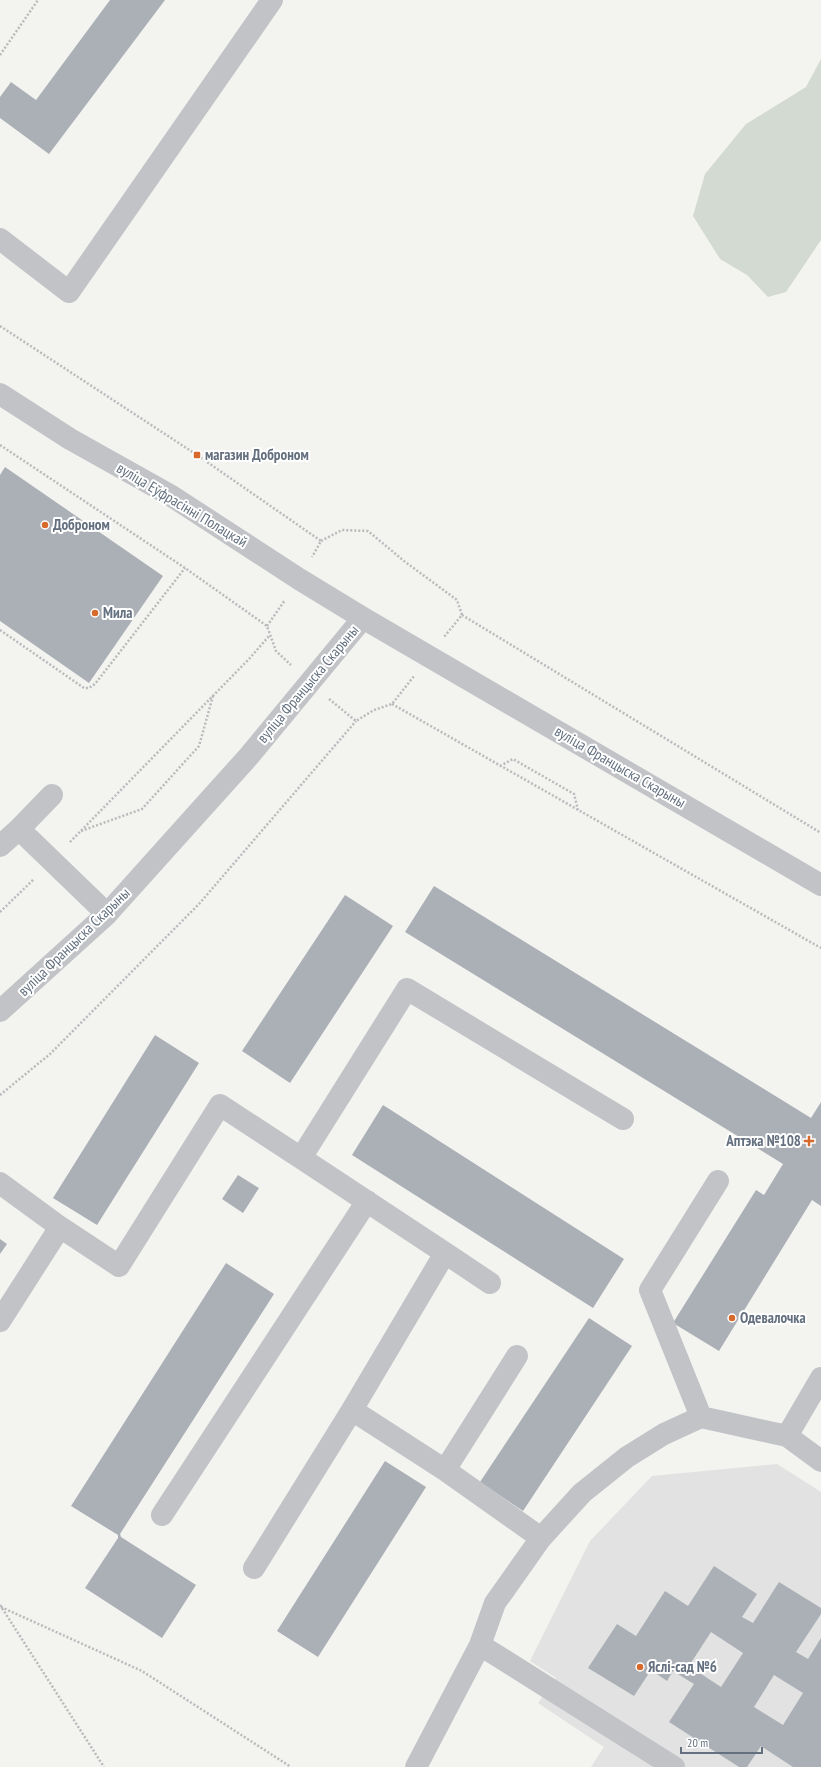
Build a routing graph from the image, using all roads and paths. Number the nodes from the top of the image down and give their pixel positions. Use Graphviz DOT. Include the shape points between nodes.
graph roads {
  1 [pos="38,0"];
  2 [pos="272,0"];
  3 [pos="0,55"];
  4 [pos="0,239"];
  5 [pos="0,326"];
  6 [pos="5,401"];
  7 [pos="0,445"];
  8 [pos="186,568"];
  9 [pos="299,579"];
  10 [pos="462,615"];
  11 [pos="363,618"];
  12 [pos="0,630"];
  13 [pos="270,635"];
  14 [pos="213,696"];
  15 [pos="392,704"];
  16 [pos="356,721"];
  17 [pos="500,766"];
  18 [pos="52,795"];
  19 [pos="578,811"];
  20 [pos="19,829"];
  21 [pos="81,831"];
  22 [pos="821,834"];
  23 [pos="0,846"];
  24 [pos="52,861"];
  25 [pos="821,885"];
  26 [pos="0,912"];
  27 [pos="107,914"];
  28 [pos="821,948"];
  29 [pos="0,1011"];
  30 [pos="0,1095"];
  31 [pos="623,1119"];
  32 [pos="301,1158"];
  33 [pos="718,1181"];
  34 [pos="0,1183"];
  35 [pos="368,1201"];
  36 [pos="60,1228"];
  37 [pos="445,1253"];
  38 [pos="490,1283"];
  39 [pos="0,1321"];
  40 [pos="518,1356"];
  41 [pos="821,1378"];
  42 [pos="352,1410"];
  43 [pos="701,1417"];
  44 [pos="787,1436"];
  45 [pos="821,1461"];
  46 [pos="445,1470"];
  47 [pos="162,1515"];
  48 [pos="541,1538"];
  49 [pos="254,1568"];
  50 [pos="1,1606"];
  51 [pos="480,1646"];
  52 [pos="104,1767"];
  53 [pos="291,1767"];
  54 [pos="416,1767"];
  55 [pos="674,1767"];
  1 -- 3 [label="path"];
  2 -- 4 [label="street" via="68,292"];
  5 -- 9 [label="path" via="197,455 321,541"];
  6 -- 9 [label="street, вуліца Еўфрасінні Полацкай" via="170,495"];
  7 -- 8 [label="path"];
  8 -- 9 [label="path" via="267,626"];
  8 -- 12 [label="path" via="95,684 89,688 84,688"];
  9 -- 11 [label="street, вуліца Еўфрасінні Полацкай"];
  10 -- 22 [label="path"];
  11 -- 25 [label="street, вуліца Францыска Скарыны"];
  11 -- 27 [label="street, вуліца Францыска Скарыны" via="249,756"];
  13 -- 14 [label="path"];
  14 -- 21 [label="path"];
  14 -- 21 [label="path" via="199,746 142,809"];
  15 -- 17 [label="path"];
  16 -- 30 [label="path" via="199,904 50,1054"];
  17 -- 19 [label="path"];
  17 -- 19 [label="path" via="513,759 574,794"];
  18 -- 20 [label="street"];
  19 -- 28 [label="path"];
  20 -- 23 [label="street"];
  20 -- 24 [label="street"];
  21 -- 24 [label="path"];
  24 -- 26 [label="path"];
  24 -- 27 [label="street"];
  27 -- 29 [label="street, вуліца Францыска Скарыны"];
  31 -- 32 [label="street" via="407,989"];
  32 -- 35 [label="street"];
  32 -- 36 [label="street" via="220,1105 119,1266"];
  33 -- 43 [label="street" via="650,1290"];
  34 -- 36 [label="street"];
  35 -- 37 [label="street"];
  35 -- 47 [label="street"];
  36 -- 39 [label="street"];
  37 -- 38 [label="street"];
  37 -- 42 [label="street"];
  40 -- 46 [label="street"];
  41 -- 44 [label="street"];
  42 -- 46 [label="street"];
  42 -- 49 [label="street"];
  43 -- 44 [label="street"];
  43 -- 48 [label="street" via="664,1434 628,1457 582,1494"];
  44 -- 45 [label="street"];
  46 -- 48 [label="street"];
  48 -- 51 [label="street" via="495,1603"];
  50 -- 52 [label="path"];
  50 -- 53 [label="path" via="142,1671"];
  51 -- 54 [label="street"];
  51 -- 55 [label="street"];
}
